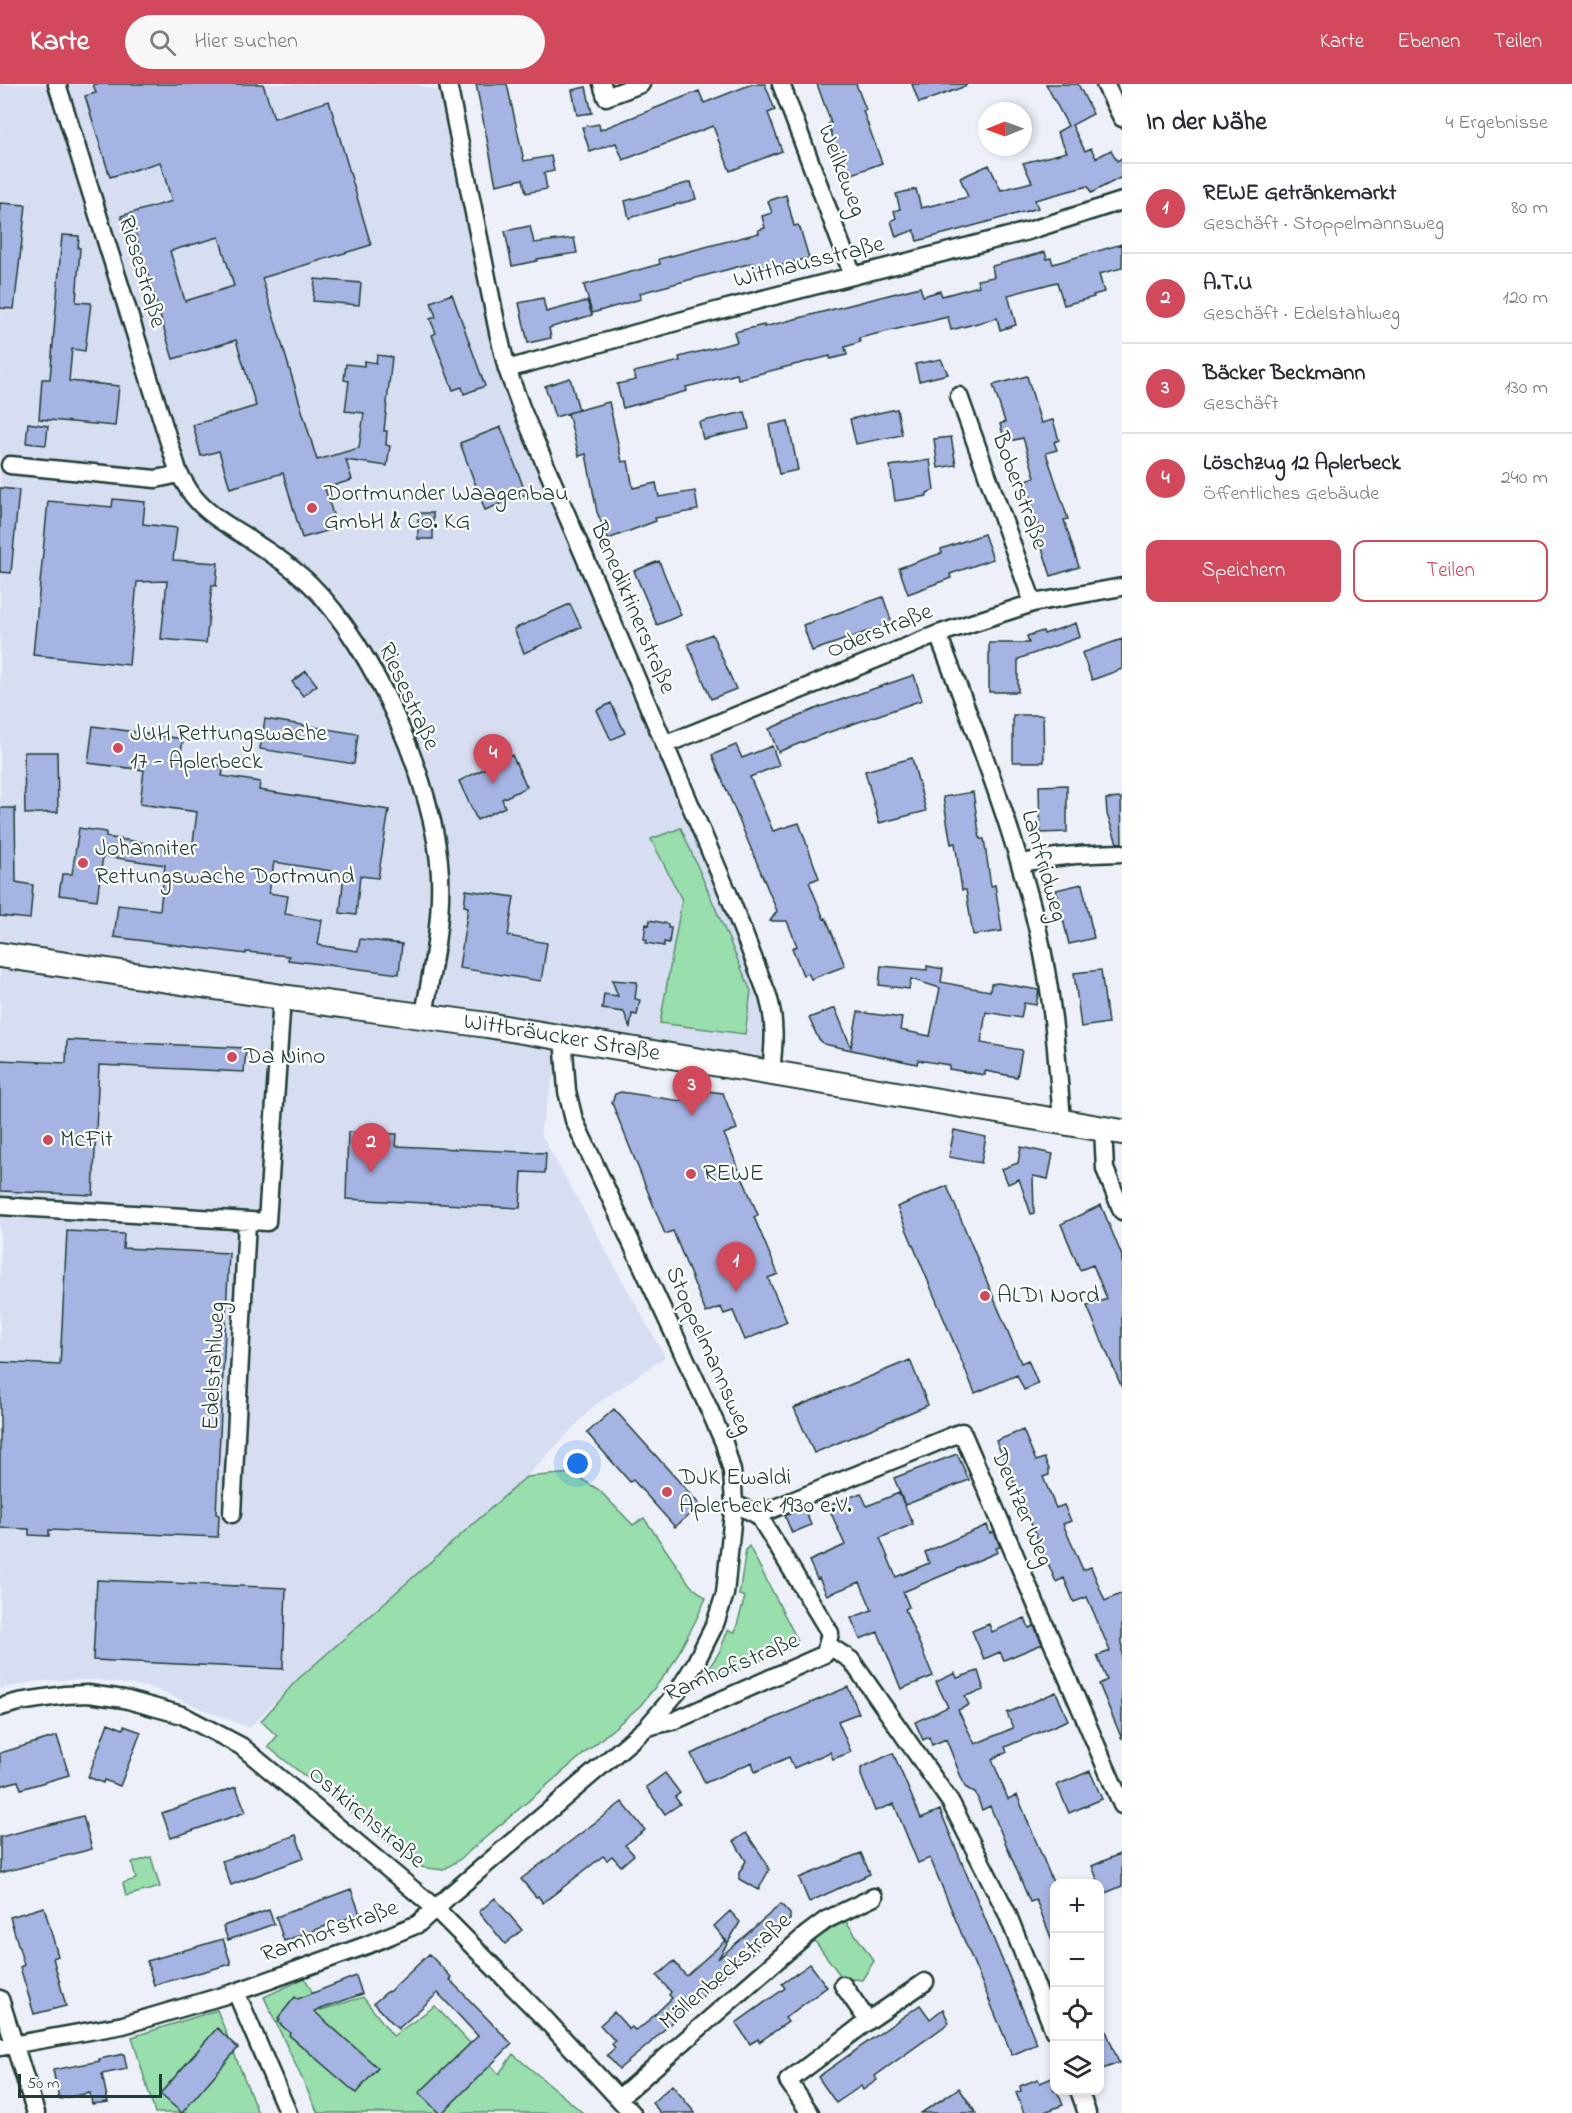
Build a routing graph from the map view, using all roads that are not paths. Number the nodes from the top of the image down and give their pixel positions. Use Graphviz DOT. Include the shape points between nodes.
graph roads {
  1 [pos="57,84"];
  2 [pos="448,84"];
  3 [pos="602,84"];
  4 [pos="641,84"];
  5 [pos="781,84"];
  6 [pos="1104,84"];
  7 [pos="1122,118"];
  8 [pos="1122,201"];
  9 [pos="853,276"];
  10 [pos="507,369"];
  11 [pos="959,396"];
  12 [pos="10,465"];
  13 [pos="179,474"];
  14 [pos="1122,587"];
  15 [pos="1033,603"];
  16 [pos="938,634"];
  17 [pos="664,745"];
  18 [pos="1122,853"];
  19 [pos="1020,864"];
  20 [pos="0,955"];
  21 [pos="282,997"];
  22 [pos="424,1015"];
  23 [pos="563,1037"];
  24 [pos="771,1072"];
  25 [pos="1062,1121"];
  26 [pos="1112,1130"];
  27 [pos="0,1206"];
  28 [pos="1122,1211"];
  29 [pos="247,1221"];
  30 [pos="734,1503"];
  31 [pos="232,1514"];
  32 [pos="759,1516"];
  33 [pos="828,1645"];
  34 [pos="0,1707"];
  35 [pos="647,1727"];
  36 [pos="1122,1805"];
  37 [pos="874,1897"];
  38 [pos="435,1908"];
  39 [pos="925,1982"];
  40 [pos="843,1985"];
  41 [pos="236,1992"];
  42 [pos="0,1999"];
  43 [pos="868,2021"];
  44 [pos="1050,2021"];
  45 [pos="7,2046"];
  46 [pos="1080,2095"];
  47 [pos="619,2098"];
  48 [pos="36,2113"];
  49 [pos="288,2113"];
  50 [pos="632,2113"];
  51 [pos="810,2113"];
  52 [pos="1087,2113"];
  1 -- 13 [label="street, Riesestraße"];
  2 -- 10 [label="street, Benediktinerstraße"];
  3 -- 4 [label="street" via="606,97"];
  5 -- 9 [label="street, Weilkeweg"];
  6 -- 7 [label="street"];
  8 -- 9 [label="street, Witthausstraße" via="1028,231"];
  9 -- 10 [label="street, Witthausstraße"];
  10 -- 17 [label="street, Benediktinerstraße"];
  11 -- 15 [label="street, Boberstraße"];
  12 -- 13 [label="street" via="156,479"];
  13 -- 22 [label="street, Riesestraße" via="194,498 215,517 274,555 332,609 352,636 394,714 413,760 438,846 438,925"];
  14 -- 15 [label="street, Oderstraße"];
  15 -- 16 [label="street, Oderstraße"];
  16 -- 17 [label="street, Oderstraße"];
  16 -- 19 [label="street, Lantfridweg"];
  17 -- 24 [label="street, Benediktinerstraße" via="768,996 775,1031"];
  18 -- 19 [label="street" via="1064,856"];
  19 -- 25 [label="street, Lantfridweg" via="1052,1004"];
  20 -- 21 [label="main road, Wittbräucker Straße"];
  21 -- 22 [label="main road, Wittbräucker Straße"];
  21 -- 29 [label="street" via="267,1222"];
  22 -- 23 [label="main road, Wittbräucker Straße"];
  23 -- 24 [label="main road, Wittbräucker Straße"];
  23 -- 30 [label="street, Stoppelmannsweg" via="564,1075 574,1120 724,1443 732,1471"];
  24 -- 25 [label="main road, Wittbräucker Straße"];
  25 -- 26 [label="main road, Wittbräucker Straße"];
  26 -- 28 [label="street" via="1105,1169"];
  27 -- 29 [label="street"];
  29 -- 31 [label="street, Edelstahlweg"];
  30 -- 32 [label="street"];
  30 -- 35 [label="street, Ramhofstraße" via="725,1594 715,1624 678,1691"];
  32 -- 33 [label="street" via="830,1634"];
  32 -- 36 [label="street, Deutzer Weg" via="962,1432"];
  33 -- 35 [label="street, Ramhofstraße" via="825,1654 676,1720"];
  33 -- 44 [label="street" via="851,1660 951,1803 1007,1913"];
  34 -- 38 [label="street, Ostkirchstraße" via="88,1694 182,1715 242,1746"];
  35 -- 38 [label="street, Ramhofstraße"];
  37 -- 47 [label="street, Möllenbeckstraße" via="826,1920 806,1935"];
  38 -- 41 [label="street, Ramhofstraße" via="418,1924 400,1933"];
  38 -- 47 [label="street, Ostkirchstraße"];
  39 -- 43 [label="street"];
  40 -- 43 [label="street"];
  41 -- 45 [label="street, Ramhofstraße" via="123,2025"];
  41 -- 49 [label="street"];
  42 -- 45 [label="street"];
  43 -- 51 [label="street" via="788,2081"];
  45 -- 48 [label="street"];
  46 -- 52 [label="street"];
  47 -- 50 [label="street, Ostkirchstraße"];
}
